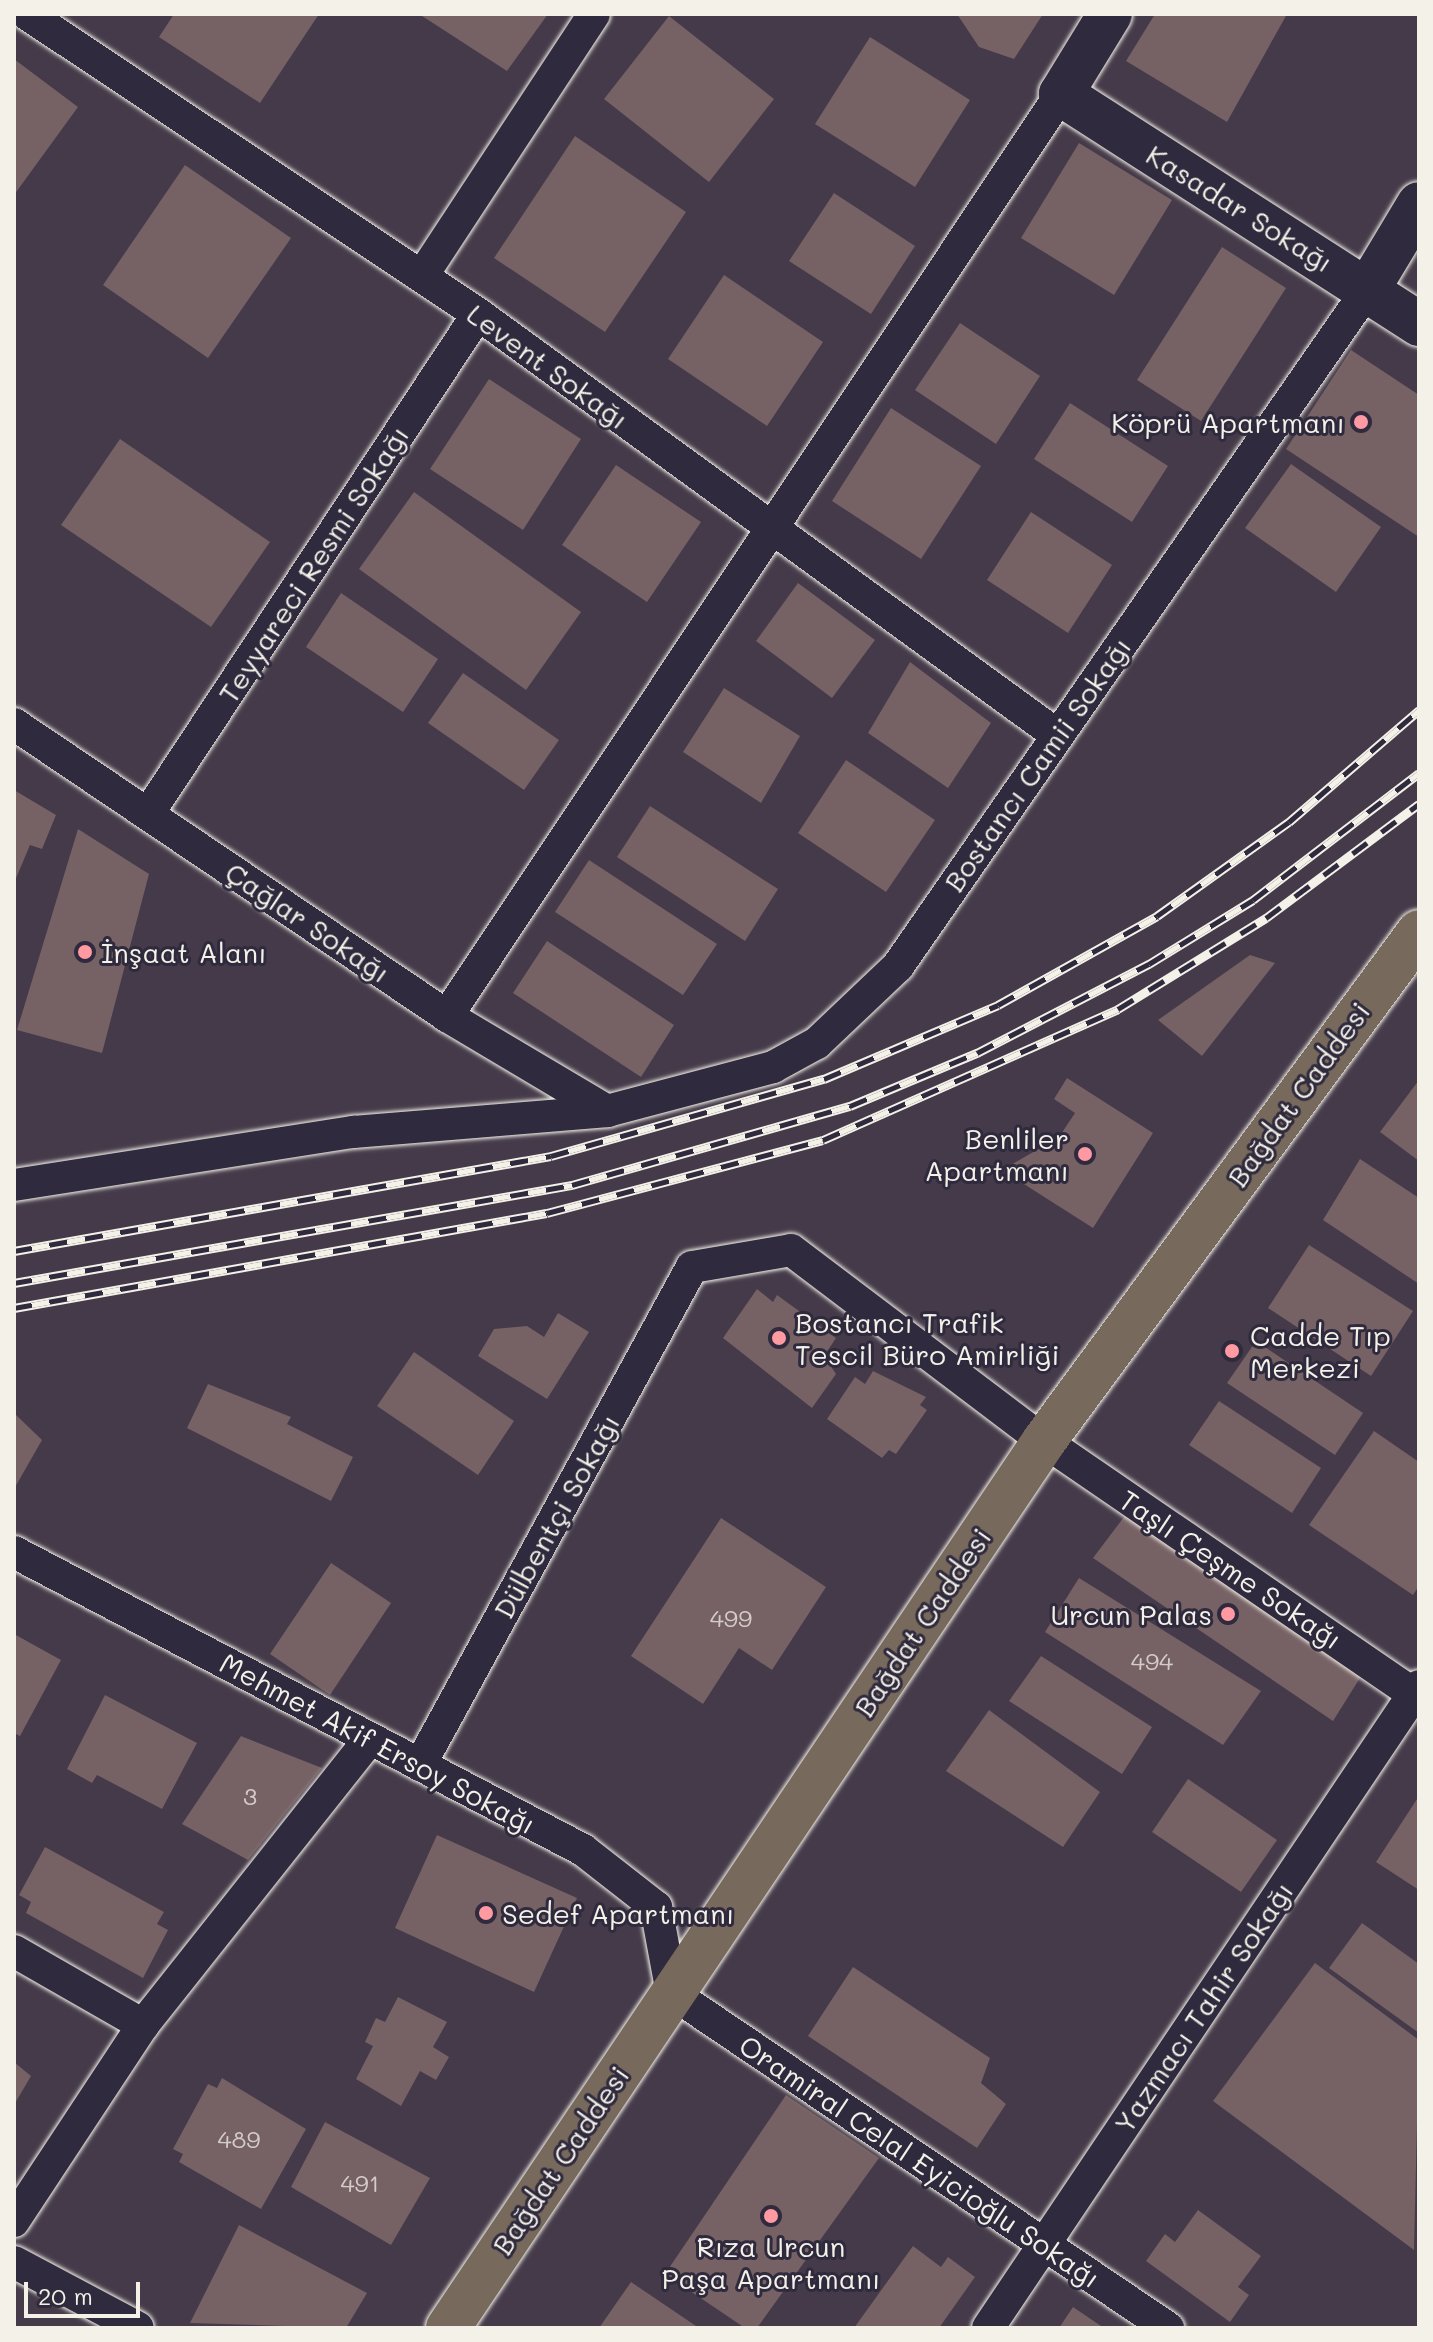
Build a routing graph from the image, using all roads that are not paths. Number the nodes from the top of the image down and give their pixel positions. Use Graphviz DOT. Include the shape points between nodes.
graph roads {
  1 [pos="27,14"];
  2 [pos="594,14"];
  3 [pos="1110,14"];
  4 [pos="1061,94"];
  5 [pos="1419,204"];
  6 [pos="422,276"];
  7 [pos="1368,289"];
  8 [pos="478,314"];
  9 [pos="1419,324"];
  10 [pos="772,528"];
  11 [pos="14,724"];
  12 [pos="1057,735"];
  13 [pos="148,814"];
  14 [pos="1416,942"];
  15 [pos="447,1016"];
  16 [pos="607,1111"];
  17 [pos="14,1185"];
  18 [pos="692,1267"];
  19 [pos="1044,1441"];
  20 [pos="14,1552"];
  21 [pos="1417,1693"];
  22 [pos="369,1740"];
  23 [pos="420,1765"];
  24 [pos="14,1951"];
  25 [pos="672,1993"];
  26 [pos="143,2025"];
  27 [pos="14,2221"];
  28 [pos="1043,2244"];
  29 [pos="14,2262"];
  30 [pos="138,2328"];
  31 [pos="448,2328"];
  32 [pos="988,2328"];
  33 [pos="1168,2328"];
  1 -- 6 [label="street, Levent Sokağı"];
  2 -- 6 [label="street"];
  3 -- 4 [label="main road"];
  4 -- 7 [label="main road, Kasadar Sokağı"];
  4 -- 10 [label="street"];
  5 -- 7 [label="main road"];
  6 -- 8 [label="street, Levent Sokağı"];
  7 -- 9 [label="main road, Kasadar Sokağı"];
  7 -- 12 [label="street, Bostancı Camii Sokağı"];
  8 -- 10 [label="street, Levent Sokağı"];
  8 -- 13 [label="street, Teyyareci Resmi Sokağı"];
  10 -- 12 [label="street, Levent Sokağı"];
  10 -- 15 [label="street"];
  11 -- 13 [label="street, Çağlar Sokağı"];
  12 -- 16 [label="street, Bostancı Camii Sokağı" via="898,966 817,1043 773,1067"];
  13 -- 15 [label="street, Çağlar Sokağı"];
  14 -- 19 [label="main road, Bağdat Caddesi"];
  15 -- 16 [label="street, Çağlar Sokağı"];
  16 -- 17 [label="street, Bostancı Camii Sokağı" via="354,1132"];
  18 -- 19 [label="street, Taşlı Çeşme Sokağı" via="791,1250"];
  18 -- 23 [label="street, Dülbentçi Sokağı"];
  19 -- 21 [label="street, Taşlı Çeşme Sokağı"];
  19 -- 25 [label="main road, Bağdat Caddesi"];
  20 -- 22 [label="street, Mehmet Akif Ersoy Sokağı"];
  21 -- 28 [label="street, Yazmacı Tahir Sokağı"];
  22 -- 23 [label="street, Mehmet Akif Ersoy Sokağı"];
  22 -- 26 [label="street"];
  23 -- 25 [label="street, Mehmet Akif Ersoy Sokağı" via="583,1850 656,1907"];
  24 -- 26 [label="street"];
  25 -- 28 [label="street, Oramiral Celal Eyicioğlu Sokağı"];
  25 -- 31 [label="main road, Bağdat Caddesi"];
  26 -- 27 [label="street"];
  28 -- 32 [label="street, Yazmacı Tahir Sokağı"];
  28 -- 33 [label="street, Oramiral Celal Eyicioğlu Sokağı"];
  29 -- 30 [label="street"];
}
